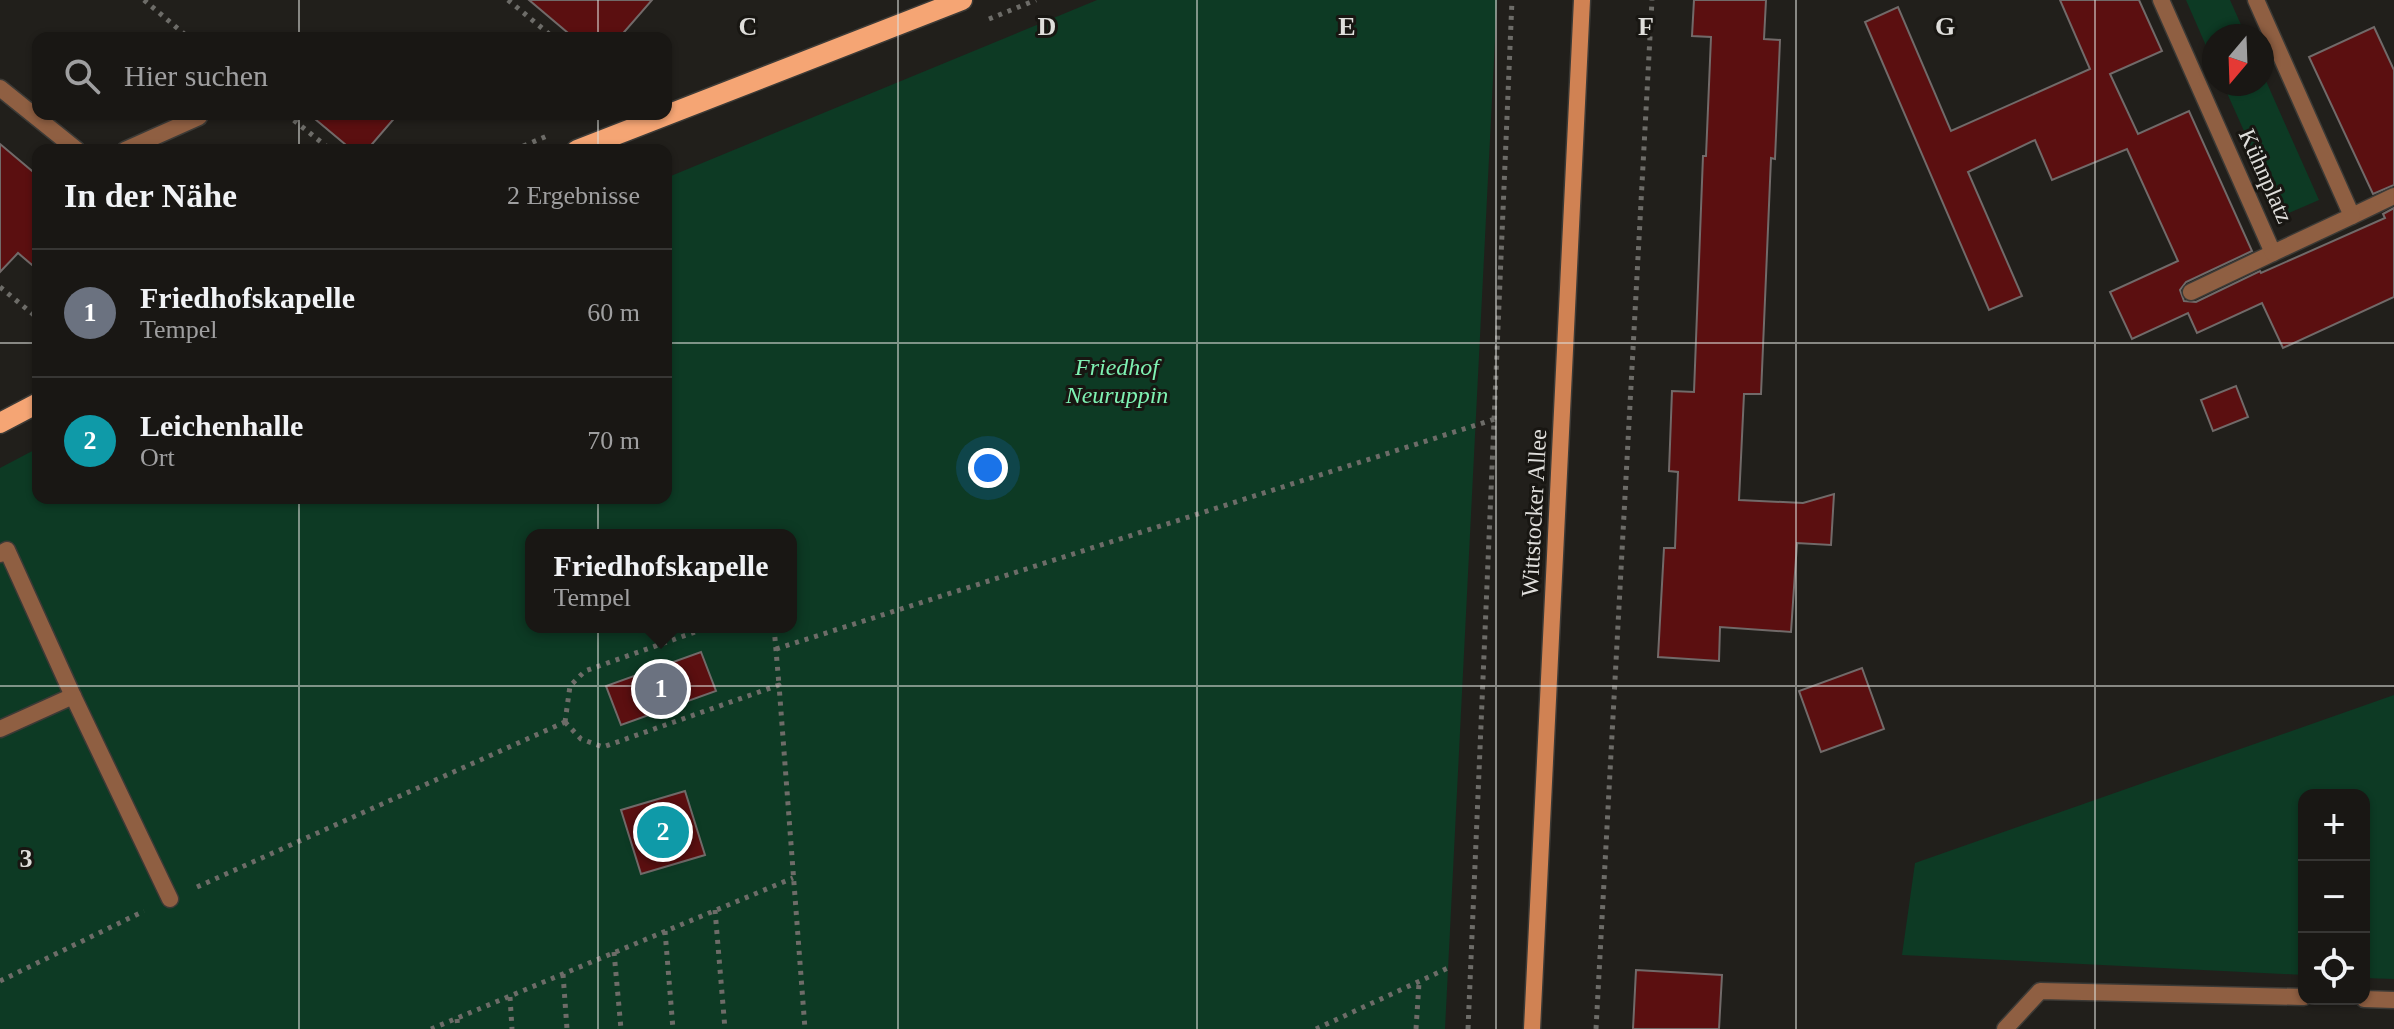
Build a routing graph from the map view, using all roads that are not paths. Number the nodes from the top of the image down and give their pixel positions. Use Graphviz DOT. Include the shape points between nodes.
graph roads {
  1 [pos="962,0"];
  2 [pos="1582,0"];
  3 [pos="2161,0"];
  4 [pos="2256,0"];
  5 [pos="0,88"];
  6 [pos="672,113"];
  7 [pos="32,114"];
  8 [pos="40,120"];
  9 [pos="192,120"];
  10 [pos="654,120"];
  11 [pos="70,144"];
  12 [pos="138,144"];
  13 [pos="592,144"];
  14 [pos="2394,196"];
  15 [pos="2352,216"];
  16 [pos="2273,253"];
  17 [pos="2191,292"];
  18 [pos="32,406"];
  19 [pos="0,423"];
  20 [pos="0,554"];
  21 [pos="73,696"];
  22 [pos="0,729"];
  23 [pos="170,899"];
  24 [pos="2298,997"];
  25 [pos="2370,1000"];
  26 [pos="2391,1004"];
  27 [pos="1532,1029"];
  28 [pos="2005,1029"];
  1 -- 6 [label="main road"];
  2 -- 27 [label="main road, Wittstocker Allee"];
  3 -- 16 [label="street, Kühnplatz"];
  4 -- 15 [label="street"];
  5 -- 7 [label="street"];
  8 -- 11 [label="street"];
  9 -- 12 [label="street"];
  10 -- 13 [label="main road"];
  14 -- 15 [label="street, Kühnplatz"];
  15 -- 16 [label="street, Kühnplatz"];
  16 -- 17 [label="street"];
  18 -- 19 [label="main road"];
  20 -- 21 [label="street" via="7,550"];
  21 -- 22 [label="street"];
  21 -- 23 [label="street"];
  24 -- 28 [label="street" via="2040,991"];
  25 -- 26 [label="street"];
}
